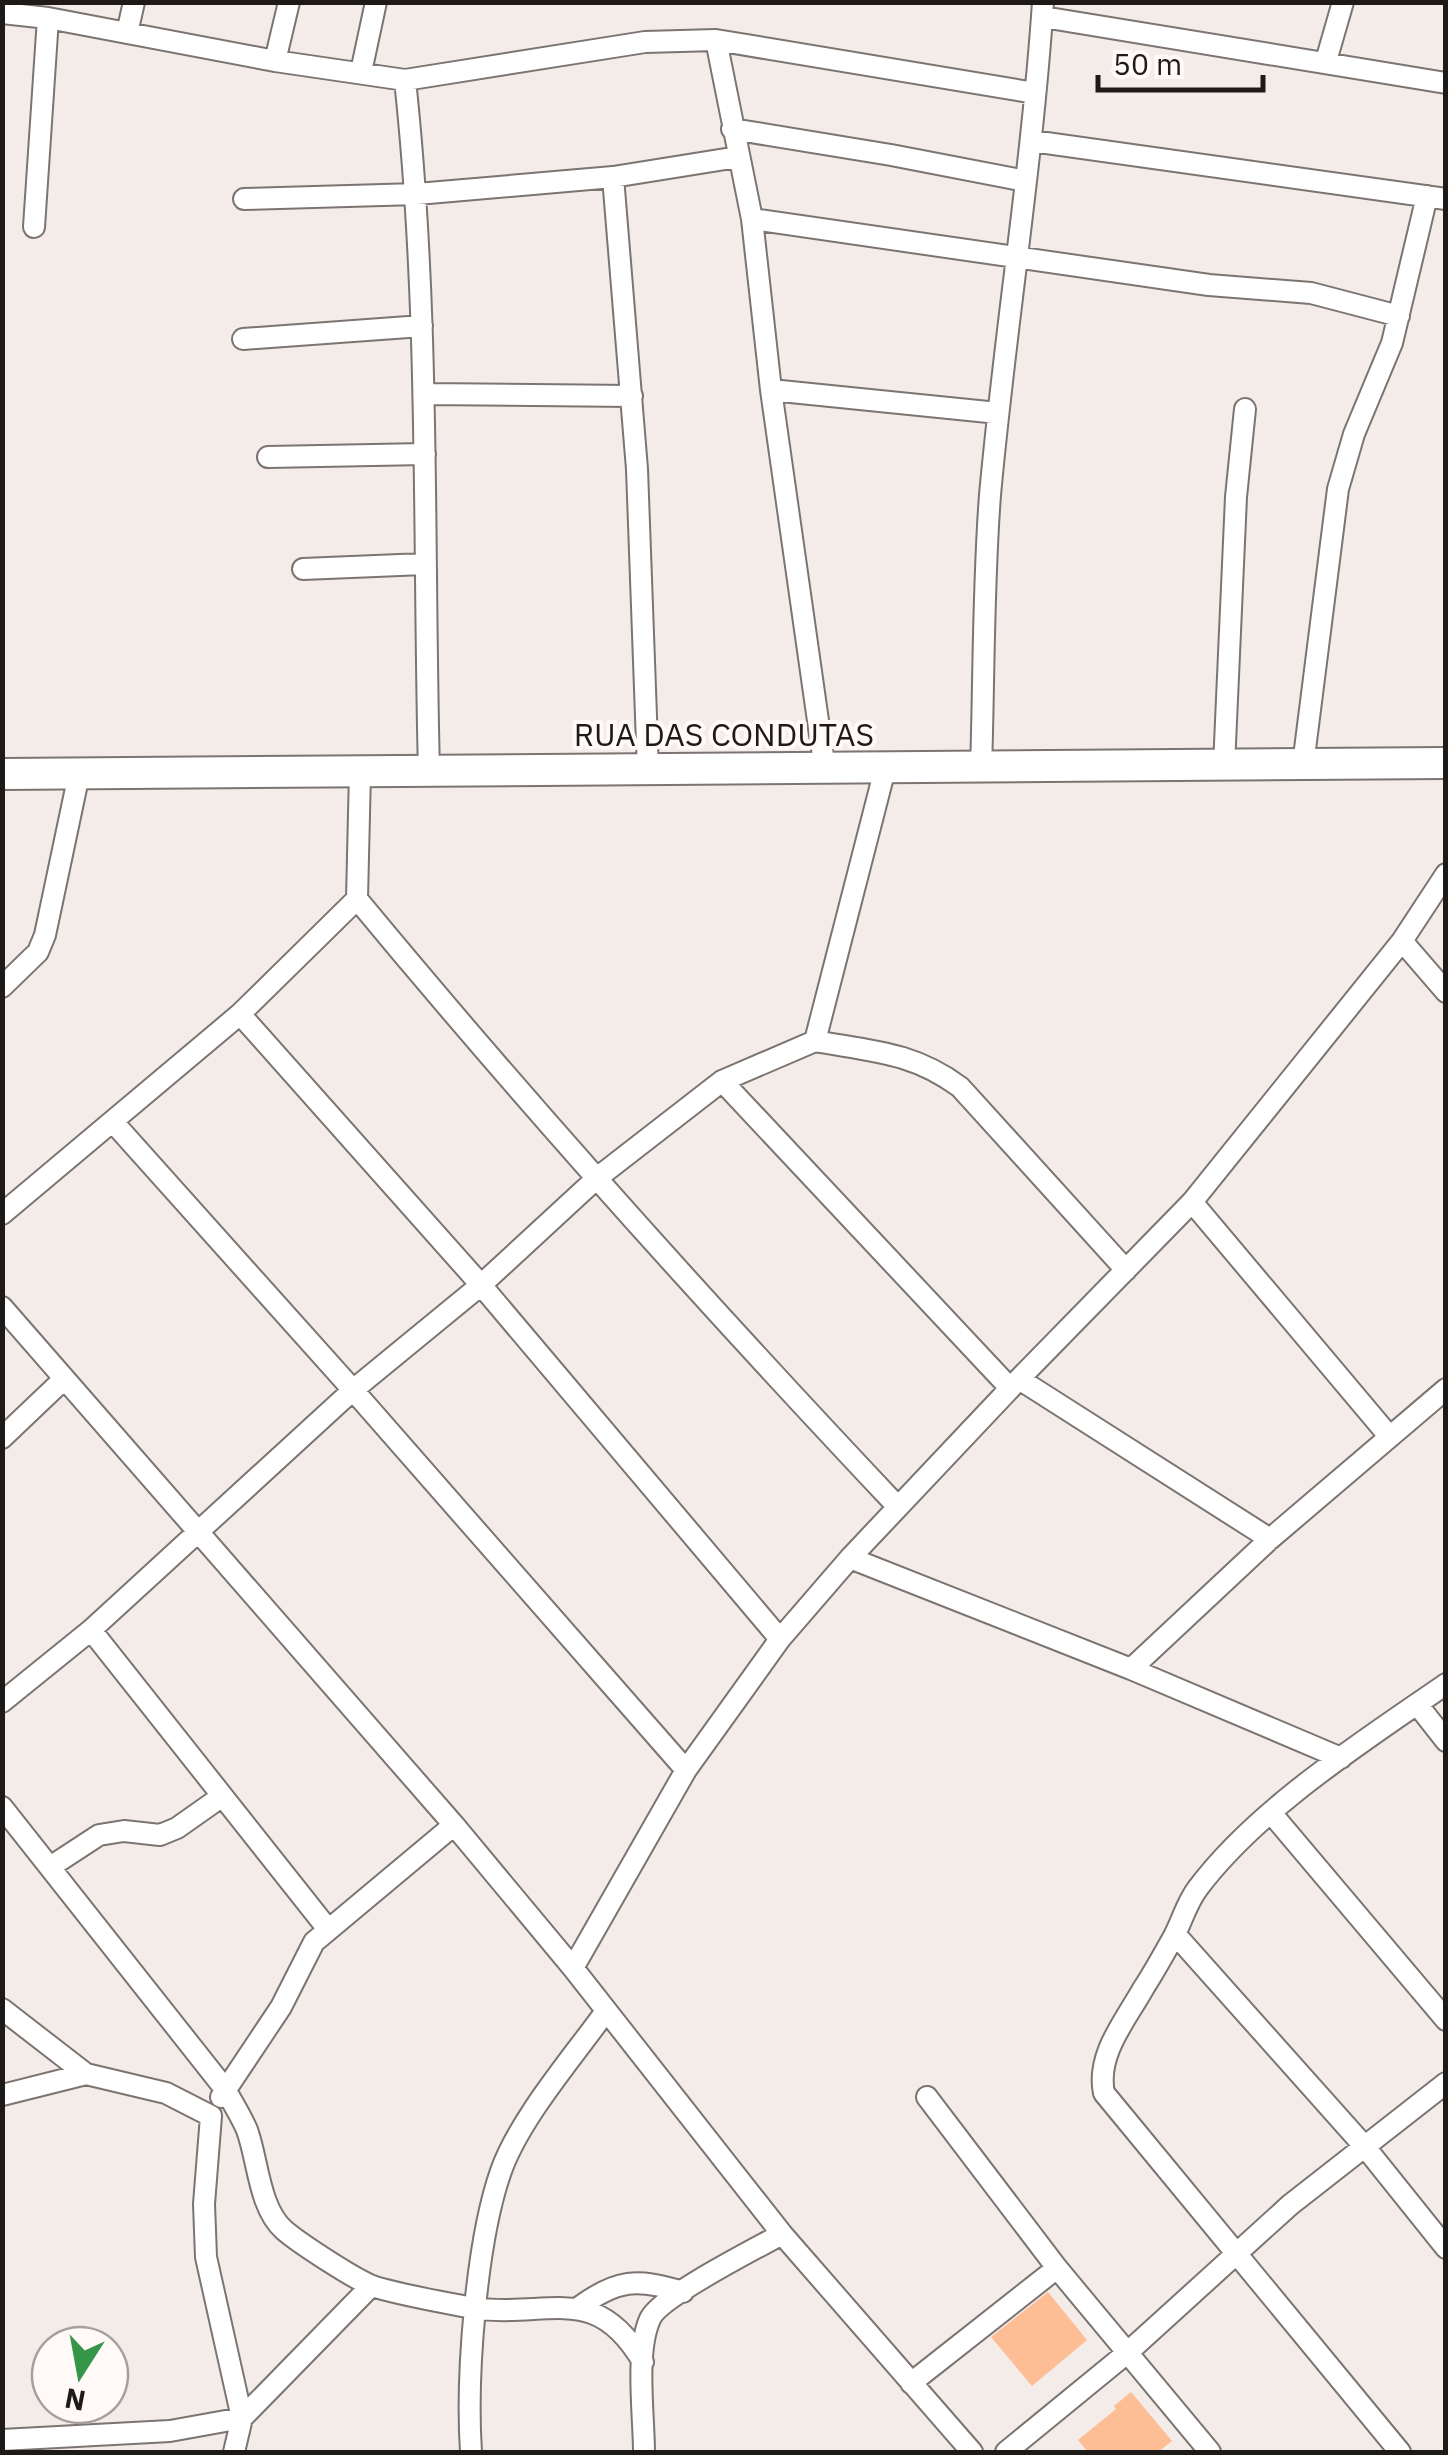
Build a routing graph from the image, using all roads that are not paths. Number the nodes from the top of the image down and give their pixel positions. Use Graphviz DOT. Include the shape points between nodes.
graph roads {
  1 [pos="134,2"];
  2 [pos="289,2"];
  3 [pos="376,2"];
  4 [pos="1343,2"];
  5 [pos="1043,10"];
  6 [pos="2,14"];
  7 [pos="48,18"];
  8 [pos="127,33"];
  9 [pos="716,40"];
  10 [pos="275,61"];
  11 [pos="1326,61"];
  12 [pos="361,72"];
  13 [pos="405,80"];
  14 [pos="1445,80"];
  15 [pos="1035,93"];
  16 [pos="732,130"];
  17 [pos="1032,141"];
  18 [pos="738,158"];
  19 [pos="614,176"];
  20 [pos="1026,181"];
  21 [pos="417,194"];
  22 [pos="244,198"];
  23 [pos="1436,198"];
  24 [pos="752,219"];
  25 [pos="34,227"];
  26 [pos="1017,256"];
  27 [pos="1400,316"];
  28 [pos="422,326"];
  29 [pos="244,339"];
  30 [pos="770,390"];
  31 [pos="424,394"];
  32 [pos="632,396"];
  33 [pos="1245,408"];
  34 [pos="998,413"];
  35 [pos="424,454"];
  36 [pos="268,457"];
  37 [pos="424,564"];
  38 [pos="302,569"];
  39 [pos="1446,762"];
  40 [pos="1303,765"];
  41 [pos="1224,766"];
  42 [pos="885,769"];
  43 [pos="982,769"];
  44 [pos="648,770"];
  45 [pos="825,770"];
  46 [pos="360,772"];
  47 [pos="429,772"];
  48 [pos="2,774"];
  49 [pos="78,774"];
  50 [pos="1444,882"];
  51 [pos="358,900"];
  52 [pos="1402,941"];
  53 [pos="2,987"];
  54 [pos="1446,992"];
  55 [pos="240,1014"];
  56 [pos="815,1042"];
  57 [pos="722,1081"];
  58 [pos="113,1122"];
  59 [pos="597,1178"];
  60 [pos="1192,1202"];
  61 [pos="2,1214"];
  62 [pos="1126,1270"];
  63 [pos="480,1285"];
  64 [pos="2,1308"];
  65 [pos="64,1378"];
  66 [pos="1014,1384"];
  67 [pos="1446,1389"];
  68 [pos="353,1390"];
  69 [pos="1389,1436"];
  70 [pos="2,1438"];
  71 [pos="898,1507"];
  72 [pos="196,1530"];
  73 [pos="1270,1539"];
  74 [pos="850,1558"];
  75 [pos="90,1630"];
  76 [pos="780,1638"];
  77 [pos="1131,1670"];
  78 [pos="1446,1684"];
  79 [pos="2,1702"];
  80 [pos="1417,1704"];
  81 [pos="1446,1741"];
  82 [pos="1340,1758"];
  83 [pos="686,1770"];
  84 [pos="222,1796"];
  85 [pos="2,1806"];
  86 [pos="1272,1814"];
  87 [pos="454,1825"];
  88 [pos="50,1867"];
  89 [pos="327,1928"];
  90 [pos="1175,1934"];
  91 [pos="572,1968"];
  92 [pos="2,2009"];
  93 [pos="606,2011"];
  94 [pos="1446,2020"];
  95 [pos="86,2074"];
  96 [pos="1446,2082"];
  97 [pos="225,2089"];
  98 [pos="2,2095"];
  99 [pos="927,2097"];
  100 [pos="210,2116"];
  101 [pos="1365,2147"];
  102 [pos="782,2234"];
  103 [pos="1446,2248"];
  104 [pos="1237,2253"];
  105 [pos="1057,2268"];
  106 [pos="371,2286"];
  107 [pos="683,2292"];
  108 [pos="477,2308"];
  109 [pos="578,2308"];
  110 [pos="1127,2353"];
  111 [pos="643,2362"];
  112 [pos="911,2384"];
  113 [pos="242,2418"];
  114 [pos="2,2440"];
  115 [pos="234,2452"];
  116 [pos="471,2452"];
  117 [pos="644,2452"];
  118 [pos="972,2452"];
  119 [pos="1006,2452"];
  120 [pos="1210,2452"];
  121 [pos="1400,2452"];
  1 -- 8 [label="street"];
  2 -- 10 [label="street"];
  3 -- 12 [label="street"];
  4 -- 11 [label="street"];
  5 -- 11 [label="street"];
  5 -- 15 [label="street"];
  6 -- 7 [label="street"];
  7 -- 8 [label="street"];
  7 -- 25 [label="street"];
  8 -- 10 [label="street"];
  9 -- 13 [label="street" via="646,42"];
  9 -- 15 [label="street"];
  9 -- 16 [label="street"];
  10 -- 12 [label="street"];
  11 -- 14 [label="street"];
  12 -- 13 [label="street"];
  13 -- 21 [label="street"];
  15 -- 17 [label="street"];
  16 -- 18 [label="street"];
  16 -- 20 [label="street"];
  17 -- 20 [label="street"];
  17 -- 23 [label="street"];
  18 -- 19 [label="street"];
  18 -- 24 [label="street"];
  19 -- 21 [label="street"];
  19 -- 32 [label="street"];
  20 -- 26 [label="street"];
  21 -- 22 [label="street"];
  21 -- 28 [label="street"];
  23 -- 27 [label="street"];
  24 -- 26 [label="street"];
  24 -- 30 [label="street"];
  26 -- 27 [label="street" via="1310,293"];
  26 -- 34 [label="street"];
  27 -- 40 [label="street" via="1338,489"];
  28 -- 29 [label="street"];
  28 -- 31 [label="street"];
  30 -- 34 [label="street"];
  30 -- 45 [label="street"];
  31 -- 32 [label="street"];
  31 -- 35 [label="street"];
  32 -- 44 [label="street"];
  33 -- 41 [label="street"];
  34 -- 43 [label="street"];
  35 -- 36 [label="street"];
  35 -- 37 [label="street"];
  37 -- 38 [label="street"];
  37 -- 47 [label="street"];
  39 -- 40 [label="street, RUA DAS CONDUTAS"];
  40 -- 41 [label="street, RUA DAS CONDUTAS"];
  41 -- 43 [label="street, RUA DAS CONDUTAS"];
  42 -- 43 [label="street, RUA DAS CONDUTAS"];
  42 -- 45 [label="street, RUA DAS CONDUTAS"];
  42 -- 56 [label="street"];
  44 -- 45 [label="street, RUA DAS CONDUTAS"];
  44 -- 47 [label="street, RUA DAS CONDUTAS"];
  46 -- 47 [label="street, RUA DAS CONDUTAS"];
  46 -- 49 [label="street, RUA DAS CONDUTAS"];
  46 -- 51 [label="street"];
  48 -- 49 [label="street, RUA DAS CONDUTAS"];
  49 -- 53 [label="street" via="45,935 38,952"];
  50 -- 52 [label="street"];
  51 -- 55 [label="street"];
  51 -- 59 [label="street"];
  52 -- 54 [label="street"];
  52 -- 60 [label="street"];
  55 -- 58 [label="street"];
  55 -- 63 [label="street"];
  56 -- 57 [label="street"];
  56 -- 62 [label="street" via="917,1060 937,1070 960,1087"];
  57 -- 59 [label="street"];
  57 -- 66 [label="street"];
  58 -- 61 [label="street"];
  58 -- 68 [label="street"];
  59 -- 63 [label="street"];
  59 -- 71 [label="street"];
  60 -- 62 [label="street"];
  60 -- 69 [label="street"];
  62 -- 66 [label="street"];
  63 -- 68 [label="street"];
  63 -- 76 [label="street"];
  64 -- 65 [label="street"];
  65 -- 70 [label="street"];
  65 -- 72 [label="street"];
  66 -- 71 [label="street"];
  66 -- 73 [label="street"];
  67 -- 69 [label="street"];
  68 -- 72 [label="street"];
  68 -- 83 [label="street"];
  69 -- 73 [label="street"];
  71 -- 74 [label="street"];
  72 -- 75 [label="street"];
  72 -- 87 [label="street"];
  73 -- 77 [label="street"];
  74 -- 76 [label="street"];
  74 -- 77 [label="street"];
  75 -- 79 [label="street"];
  75 -- 84 [label="street"];
  76 -- 83 [label="street"];
  77 -- 82 [label="street"];
  78 -- 80 [label="street"];
  80 -- 81 [label="street"];
  80 -- 82 [label="street"];
  82 -- 86 [label="street"];
  83 -- 91 [label="street"];
  84 -- 88 [label="street" via="177,1828 160,1835 99,1834"];
  84 -- 89 [label="street"];
  85 -- 88 [label="street"];
  86 -- 90 [label="street" via="1203,1881"];
  86 -- 94 [label="street"];
  87 -- 89 [label="street"];
  87 -- 91 [label="street"];
  88 -- 97 [label="street"];
  89 -- 97 [label="street"];
  90 -- 101 [label="street"];
  90 -- 104 [label="street" via="1100,2076 1104,2094"];
  91 -- 93 [label="street"];
  92 -- 95 [label="street"];
  93 -- 102 [label="street"];
  93 -- 108 [label="street" via="502,2169"];
  95 -- 98 [label="street"];
  95 -- 100 [label="street" via="166,2092"];
  96 -- 101 [label="street"];
  97 -- 100 [label="street"];
  97 -- 106 [label="street" via="282,2228"];
  99 -- 105 [label="street"];
  100 -- 113 [label="street" via="206,2257"];
  101 -- 103 [label="street"];
  101 -- 104 [label="street"];
  102 -- 107 [label="street"];
  102 -- 112 [label="street"];
  104 -- 110 [label="street"];
  104 -- 121 [label="street"];
  105 -- 110 [label="street"];
  105 -- 112 [label="street"];
  106 -- 108 [label="street"];
  106 -- 113 [label="street"];
  107 -- 109 [label="street" via="634,2282 598,2293"];
  107 -- 111 [label="street" via="650,2318"];
  108 -- 109 [label="street"];
  108 -- 116 [label="street"];
  109 -- 111 [label="street" via="614,2322"];
  110 -- 119 [label="street"];
  110 -- 120 [label="street"];
  111 -- 117 [label="street"];
  112 -- 118 [label="street"];
  113 -- 114 [label="street" via="170,2432"];
  113 -- 115 [label="street"];
}
